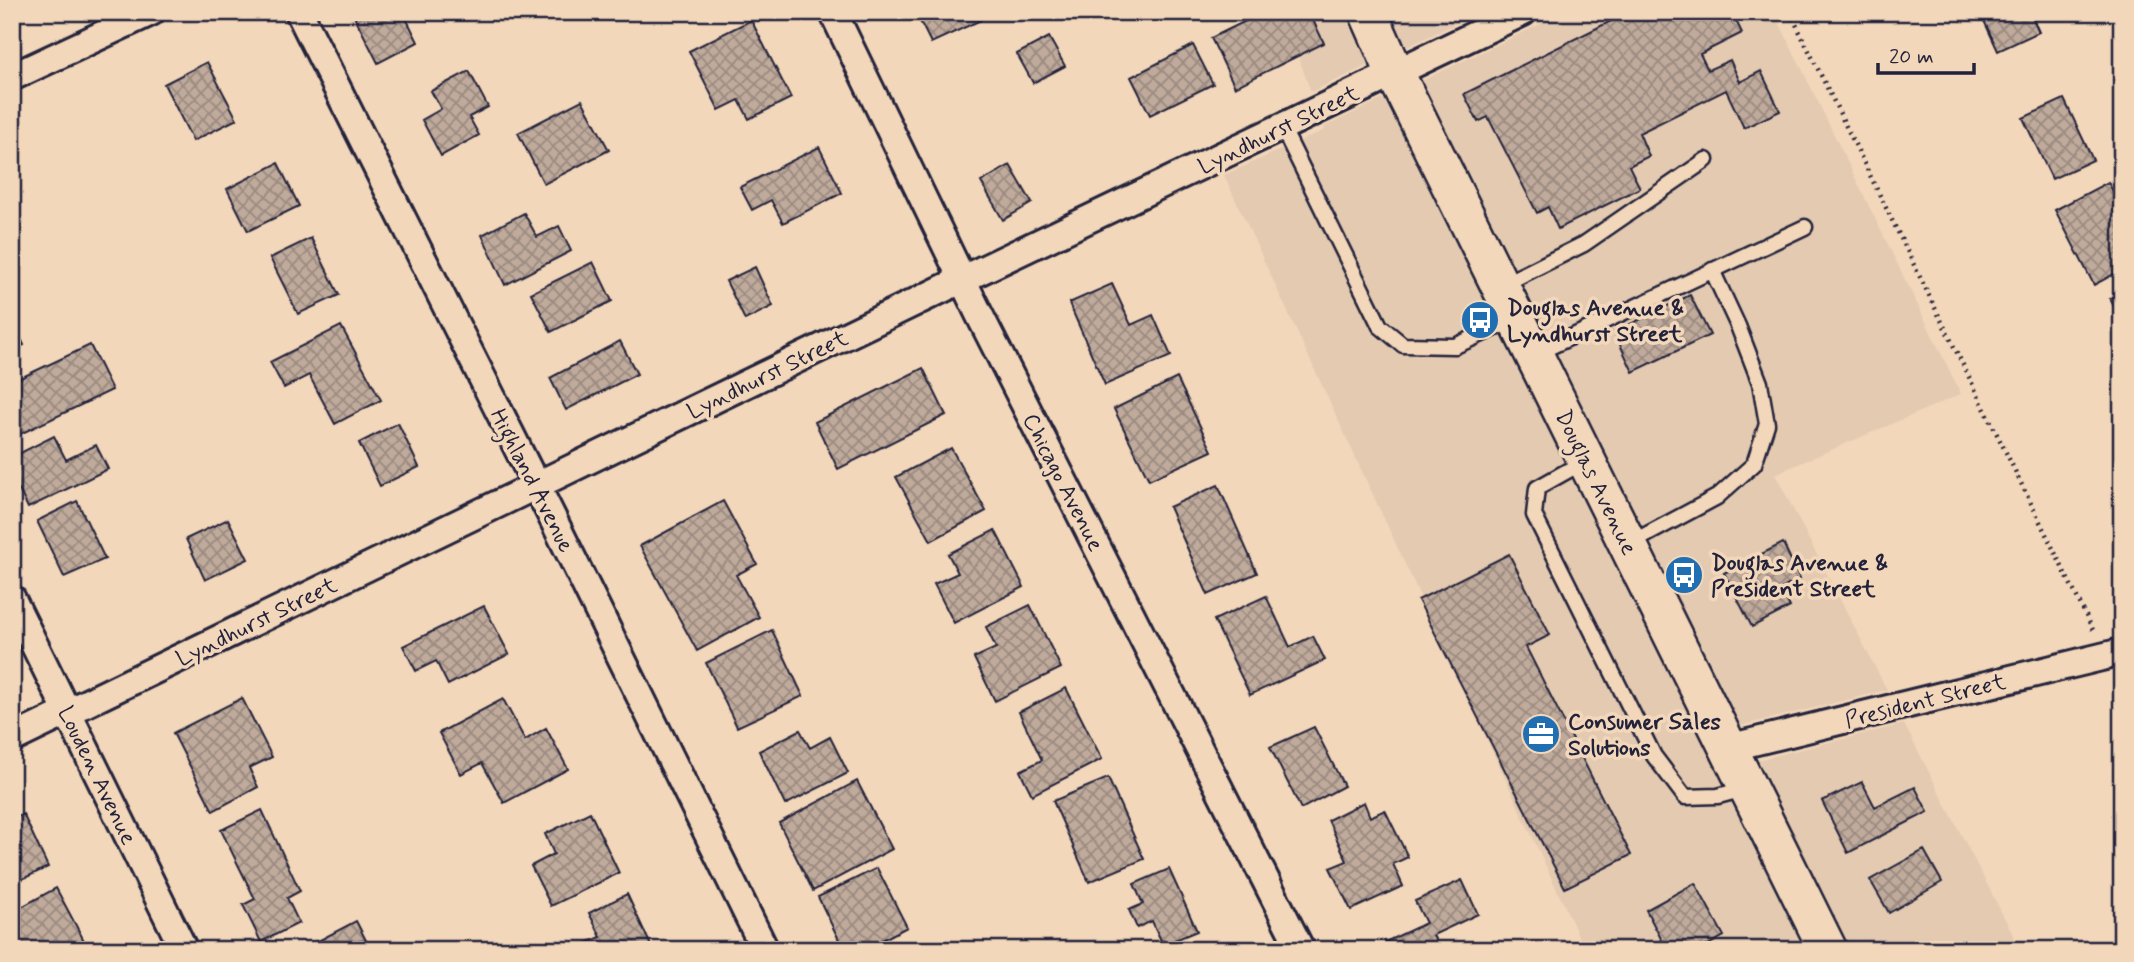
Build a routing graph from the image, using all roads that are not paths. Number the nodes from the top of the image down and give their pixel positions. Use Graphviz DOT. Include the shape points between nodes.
graph roads {
  1 [pos="151,12"];
  2 [pos="299,12"];
  3 [pos="833,12"];
  4 [pos="1368,12"];
  5 [pos="1523,12"];
  6 [pos="1395,73"];
  7 [pos="12,78"];
  8 [pos="1282,127"];
  9 [pos="1706,160"];
  10 [pos="1805,227"];
  11 [pos="1712,270"];
  12 [pos="963,279"];
  13 [pos="1500,285"];
  14 [pos="1517,319"];
  15 [pos="1534,354"];
  16 [pos="1587,460"];
  17 [pos="537,487"];
  18 [pos="1628,545"];
  19 [pos="12,599"];
  20 [pos="2114,654"];
  21 [pos="66,712"];
  22 [pos="12,738"];
  23 [pos="1728,748"];
  24 [pos="1748,788"];
  25 [pos="1825,949"];
  26 [pos="184,950"];
  27 [pos="765,950"];
  28 [pos="1301,950"];
  1 -- 7 [label="street"];
  2 -- 17 [label="street, Highland Avenue"];
  3 -- 12 [label="street, Chicago Avenue"];
  4 -- 6 [label="street, Douglas Avenue"];
  5 -- 6 [label="street, Lyndhurst Street"];
  6 -- 8 [label="street, Lyndhurst Street"];
  6 -- 13 [label="street, Douglas Avenue"];
  8 -- 12 [label="street, Lyndhurst Street"];
  8 -- 14 [label="lane" via="1380,326 1395,339 1403,345 1455,345"];
  9 -- 13 [label="lane" via="1584,244"];
  10 -- 11 [label="lane"];
  11 -- 15 [label="lane"];
  11 -- 18 [label="lane" via="1760,383 1767,424 1754,464 1717,497"];
  12 -- 17 [label="street, Lyndhurst Street"];
  12 -- 28 [label="street, Chicago Avenue"];
  13 -- 14 [label="street, Douglas Avenue"];
  14 -- 15 [label="street, Douglas Avenue"];
  15 -- 16 [label="street, Douglas Avenue"];
  16 -- 18 [label="street, Douglas Avenue"];
  16 -- 24 [label="lane" via="1537,488 1534,515 1654,756 1685,797 1718,796"];
  17 -- 21 [label="street, Lyndhurst Street"];
  17 -- 27 [label="street, Highland Avenue"];
  18 -- 23 [label="street, Douglas Avenue"];
  19 -- 21 [label="street, Louden Avenue"];
  20 -- 23 [label="street, President Street"];
  21 -- 22 [label="street, Lyndhurst Street"];
  21 -- 26 [label="street, Louden Avenue"];
  23 -- 24 [label="street, Douglas Avenue"];
  24 -- 25 [label="street, Douglas Avenue"];
}
